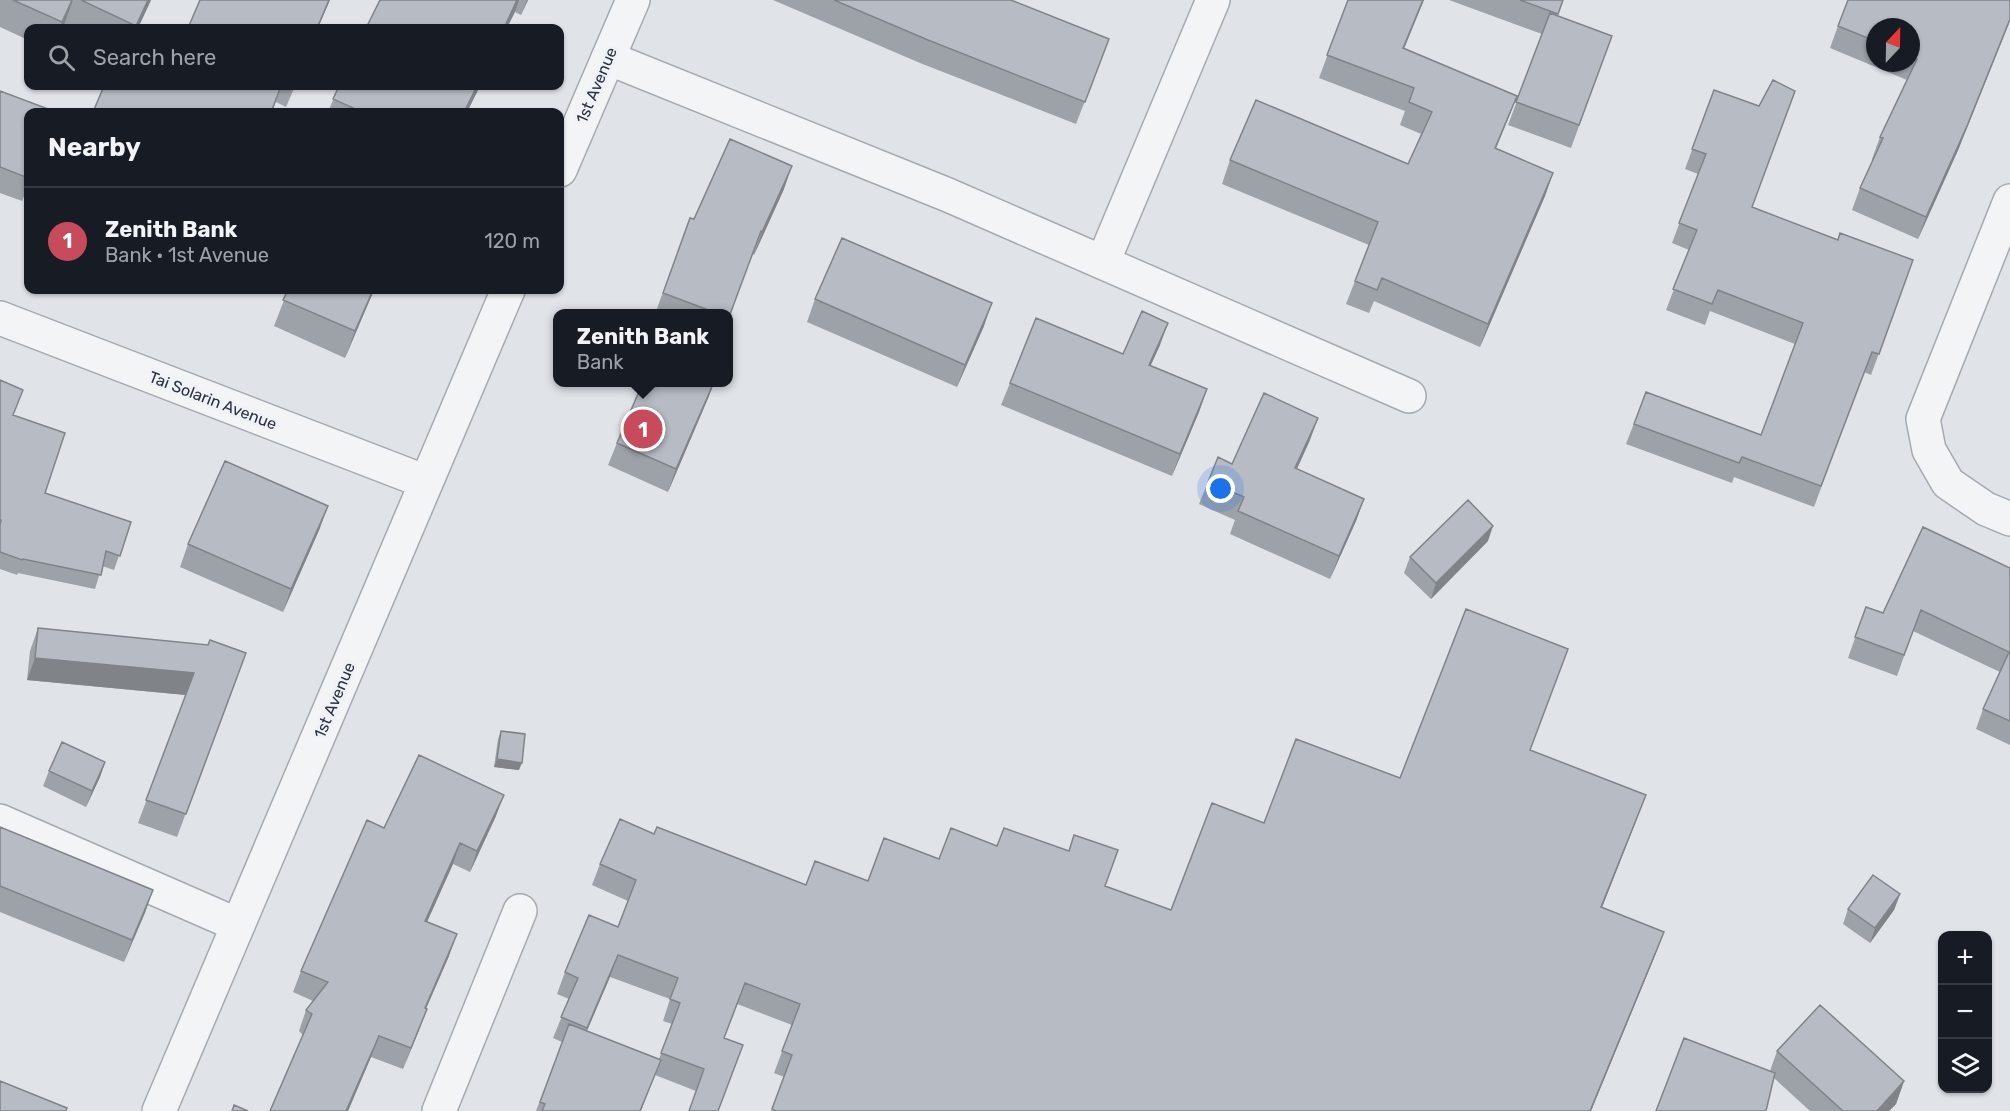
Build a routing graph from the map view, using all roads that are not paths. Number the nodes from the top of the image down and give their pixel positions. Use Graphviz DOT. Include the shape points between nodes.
graph roads {
  1 [pos="633,0"];
  2 [pos="1213,0"];
  3 [pos="608,58"];
  4 [pos="564,161"];
  5 [pos="2010,201"];
  6 [pos="1103,262"];
  7 [pos="506,294"];
  8 [pos="0,318"];
  9 [pos="1409,396"];
  10 [pos="426,482"];
  11 [pos="2010,519"];
  12 [pos="0,822"];
  13 [pos="520,911"];
  14 [pos="238,925"];
  15 [pos="159,1111"];
  16 [pos="439,1111"];
  1 -- 3 [label="street, 1st Avenue"];
  2 -- 6 [label="street"];
  3 -- 4 [label="street, 1st Avenue"];
  3 -- 6 [label="street"];
  5 -- 11 [label="street" via="1923,419 1929,450 1948,483 1986,509"];
  6 -- 9 [label="street"];
  7 -- 10 [label="street, 1st Avenue"];
  8 -- 10 [label="street, Tai Solarin Avenue"];
  10 -- 14 [label="street, 1st Avenue"];
  12 -- 14 [label="street"];
  13 -- 16 [label="street"];
  14 -- 15 [label="street, 1st Avenue"];
}
